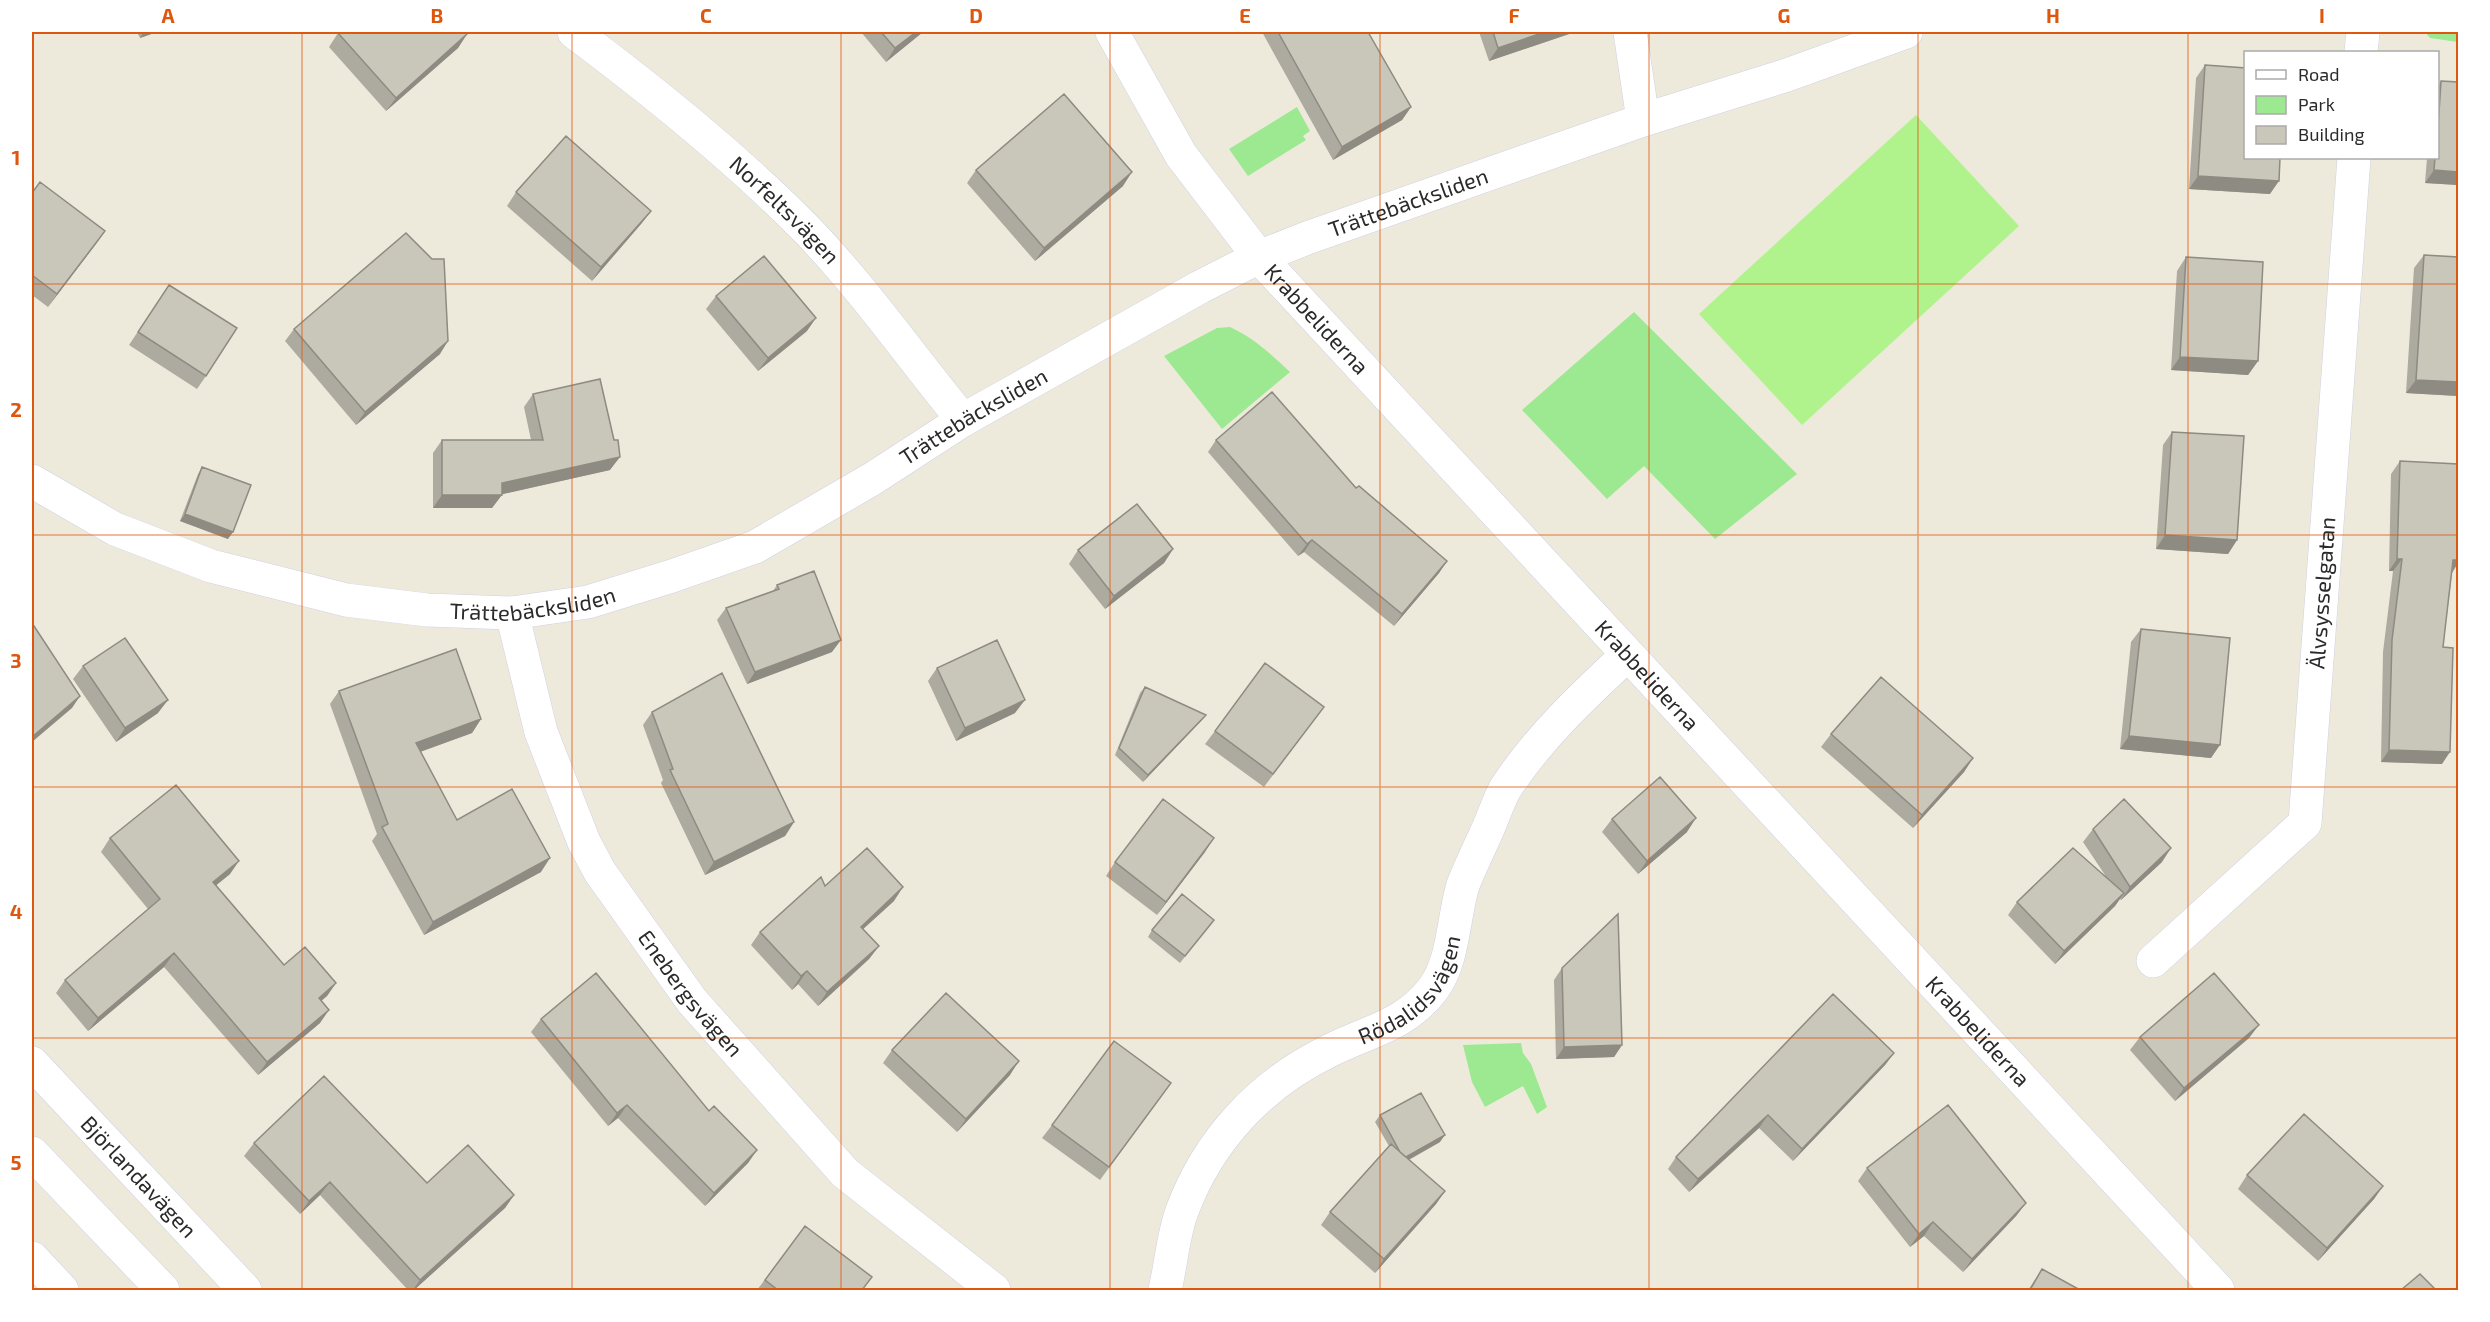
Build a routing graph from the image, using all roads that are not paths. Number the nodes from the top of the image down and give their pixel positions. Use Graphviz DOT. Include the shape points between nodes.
graph roads {
  1 [pos="574,32"];
  2 [pos="1112,32"];
  3 [pos="1630,32"];
  4 [pos="1906,32"];
  5 [pos="2363,32"];
  6 [pos="2361,51"];
  7 [pos="1642,120"];
  8 [pos="2354,159"];
  9 [pos="1259,257"];
  10 [pos="963,420"];
  11 [pos="32,481"];
  12 [pos="512,613"];
  13 [pos="1627,655"];
  14 [pos="2153,961"];
  15 [pos="32,1063"];
  16 [pos="32,1153"];
  17 [pos="32,1258"];
  18 [pos="62,1290"];
  19 [pos="163,1290"];
  20 [pos="245,1290"];
  21 [pos="994,1290"];
  22 [pos="1165,1290"];
  23 [pos="2218,1290"];
  1 -- 10 [label="street, Norfeltsvägen" via="664,100 807,231 888,323"];
  2 -- 9 [label="street, Krabbeliderna" via="1181,155"];
  3 -- 7 [label="street"];
  4 -- 7 [label="street, Trättebäcksliden" via="1787,75"];
  5 -- 6 [label="street"];
  7 -- 9 [label="street, Trättebäcksliden"];
  8 -- 14 [label="street, Älvsysselgatan" via="2305,823"];
  9 -- 10 [label="street, Trättebäcksliden"];
  9 -- 13 [label="street, Krabbeliderna"];
  10 -- 12 [label="street, Trättebäcksliden" via="755,547 588,602"];
  11 -- 12 [label="street, Trättebäcksliden" via="115,529 211,566 346,600 427,610"];
  12 -- 21 [label="street, Enebergsvägen" via="541,732 584,842 600,872 692,1001 845,1173"];
  13 -- 22 [label="street, Rödalidsvägen" via="1545,736 1504,791 1464,885 1445,962 1434,988 1408,1016 1329,1050 1285,1077 1247,1106 1217,1144 1197,1175 1181,1213"];
  13 -- 23 [label="street, Krabbeliderna"];
  15 -- 20 [label="street, Björlandavägen"];
  16 -- 19 [label="street"];
  17 -- 18 [label="street"];
}
